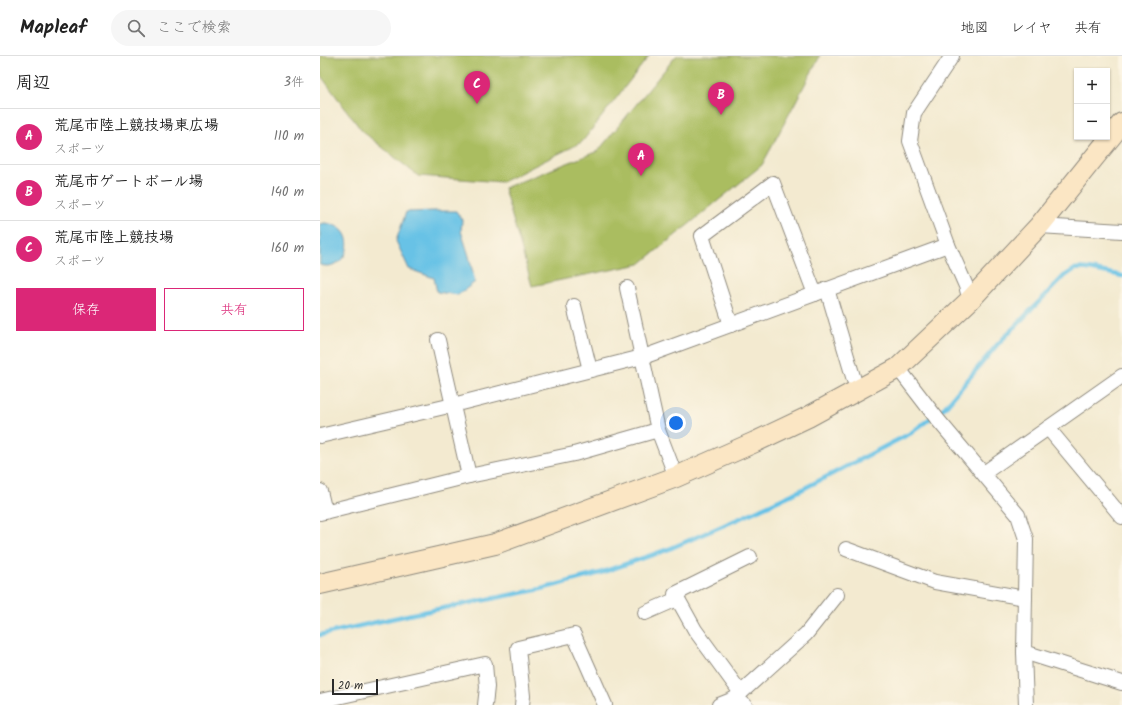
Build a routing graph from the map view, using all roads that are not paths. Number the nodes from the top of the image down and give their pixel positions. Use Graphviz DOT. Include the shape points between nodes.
graph roads {
  1 [pos="952,56"];
  2 [pos="1122,123"];
  3 [pos="1039,226"];
  4 [pos="1122,231"];
  5 [pos="948,245"];
  6 [pos="627,288"];
  7 [pos="821,291"];
  8 [pos="970,300"];
  9 [pos="574,306"];
  10 [pos="731,325"];
  11 [pos="438,340"];
  12 [pos="642,357"];
  13 [pos="898,368"];
  14 [pos="590,370"];
  15 [pos="1122,376"];
  16 [pos="858,390"];
  17 [pos="453,405"];
  18 [pos="1048,428"];
  19 [pos="658,430"];
  20 [pos="320,436"];
  21 [pos="984,473"];
  22 [pos="469,476"];
  23 [pos="676,477"];
  24 [pos="320,491"];
  25 [pos="322,513"];
  26 [pos="1122,517"];
  27 [pos="846,549"];
  28 [pos="750,557"];
  29 [pos="320,584"];
  30 [pos="837,595"];
  31 [pos="1025,598"];
  32 [pos="677,599"];
  33 [pos="645,613"];
  34 [pos="1024,652"];
  35 [pos="1122,683"];
  36 [pos="740,699"];
  37 [pos="320,701"];
  38 [pos="603,704"];
  39 [pos="485,705"];
  40 [pos="522,705"];
  41 [pos="719,705"];
  42 [pos="1026,705"];
  1 -- 5 [label="street" via="914,113 910,141"];
  2 -- 3 [label="street"];
  3 -- 4 [label="street"];
  3 -- 8 [label="street"];
  5 -- 7 [label="street"];
  5 -- 8 [label="street"];
  6 -- 12 [label="street"];
  7 -- 10 [label="street"];
  7 -- 10 [label="street" via="773,184 702,236"];
  7 -- 16 [label="street"];
  8 -- 13 [label="street"];
  9 -- 14 [label="street"];
  10 -- 12 [label="street"];
  11 -- 17 [label="street"];
  12 -- 14 [label="street"];
  12 -- 19 [label="street"];
  13 -- 16 [label="street"];
  13 -- 21 [label="street" via="938,420"];
  14 -- 17 [label="street"];
  15 -- 18 [label="street"];
  16 -- 23 [label="street" via="808,418"];
  17 -- 20 [label="street"];
  17 -- 22 [label="street"];
  18 -- 21 [label="street"];
  18 -- 26 [label="street"];
  19 -- 22 [label="street" via="574,454"];
  19 -- 23 [label="street"];
  21 -- 31 [label="street" via="1018,515 1026,539"];
  22 -- 25 [label="street"];
  23 -- 29 [label="street" via="495,544"];
  24 -- 25 [label="street"];
  27 -- 31 [label="street" via="935,582"];
  28 -- 32 [label="street" via="675,594"];
  30 -- 36 [label="street" via="806,634"];
  31 -- 34 [label="street"];
  32 -- 33 [label="street"];
  32 -- 36 [label="street"];
  34 -- 35 [label="street"];
  34 -- 42 [label="street"];
  36 -- 41 [label="street"];
  37 -- 39 [label="street" via="485,664"];
  38 -- 40 [label="street" via="574,635 518,648"];
}
